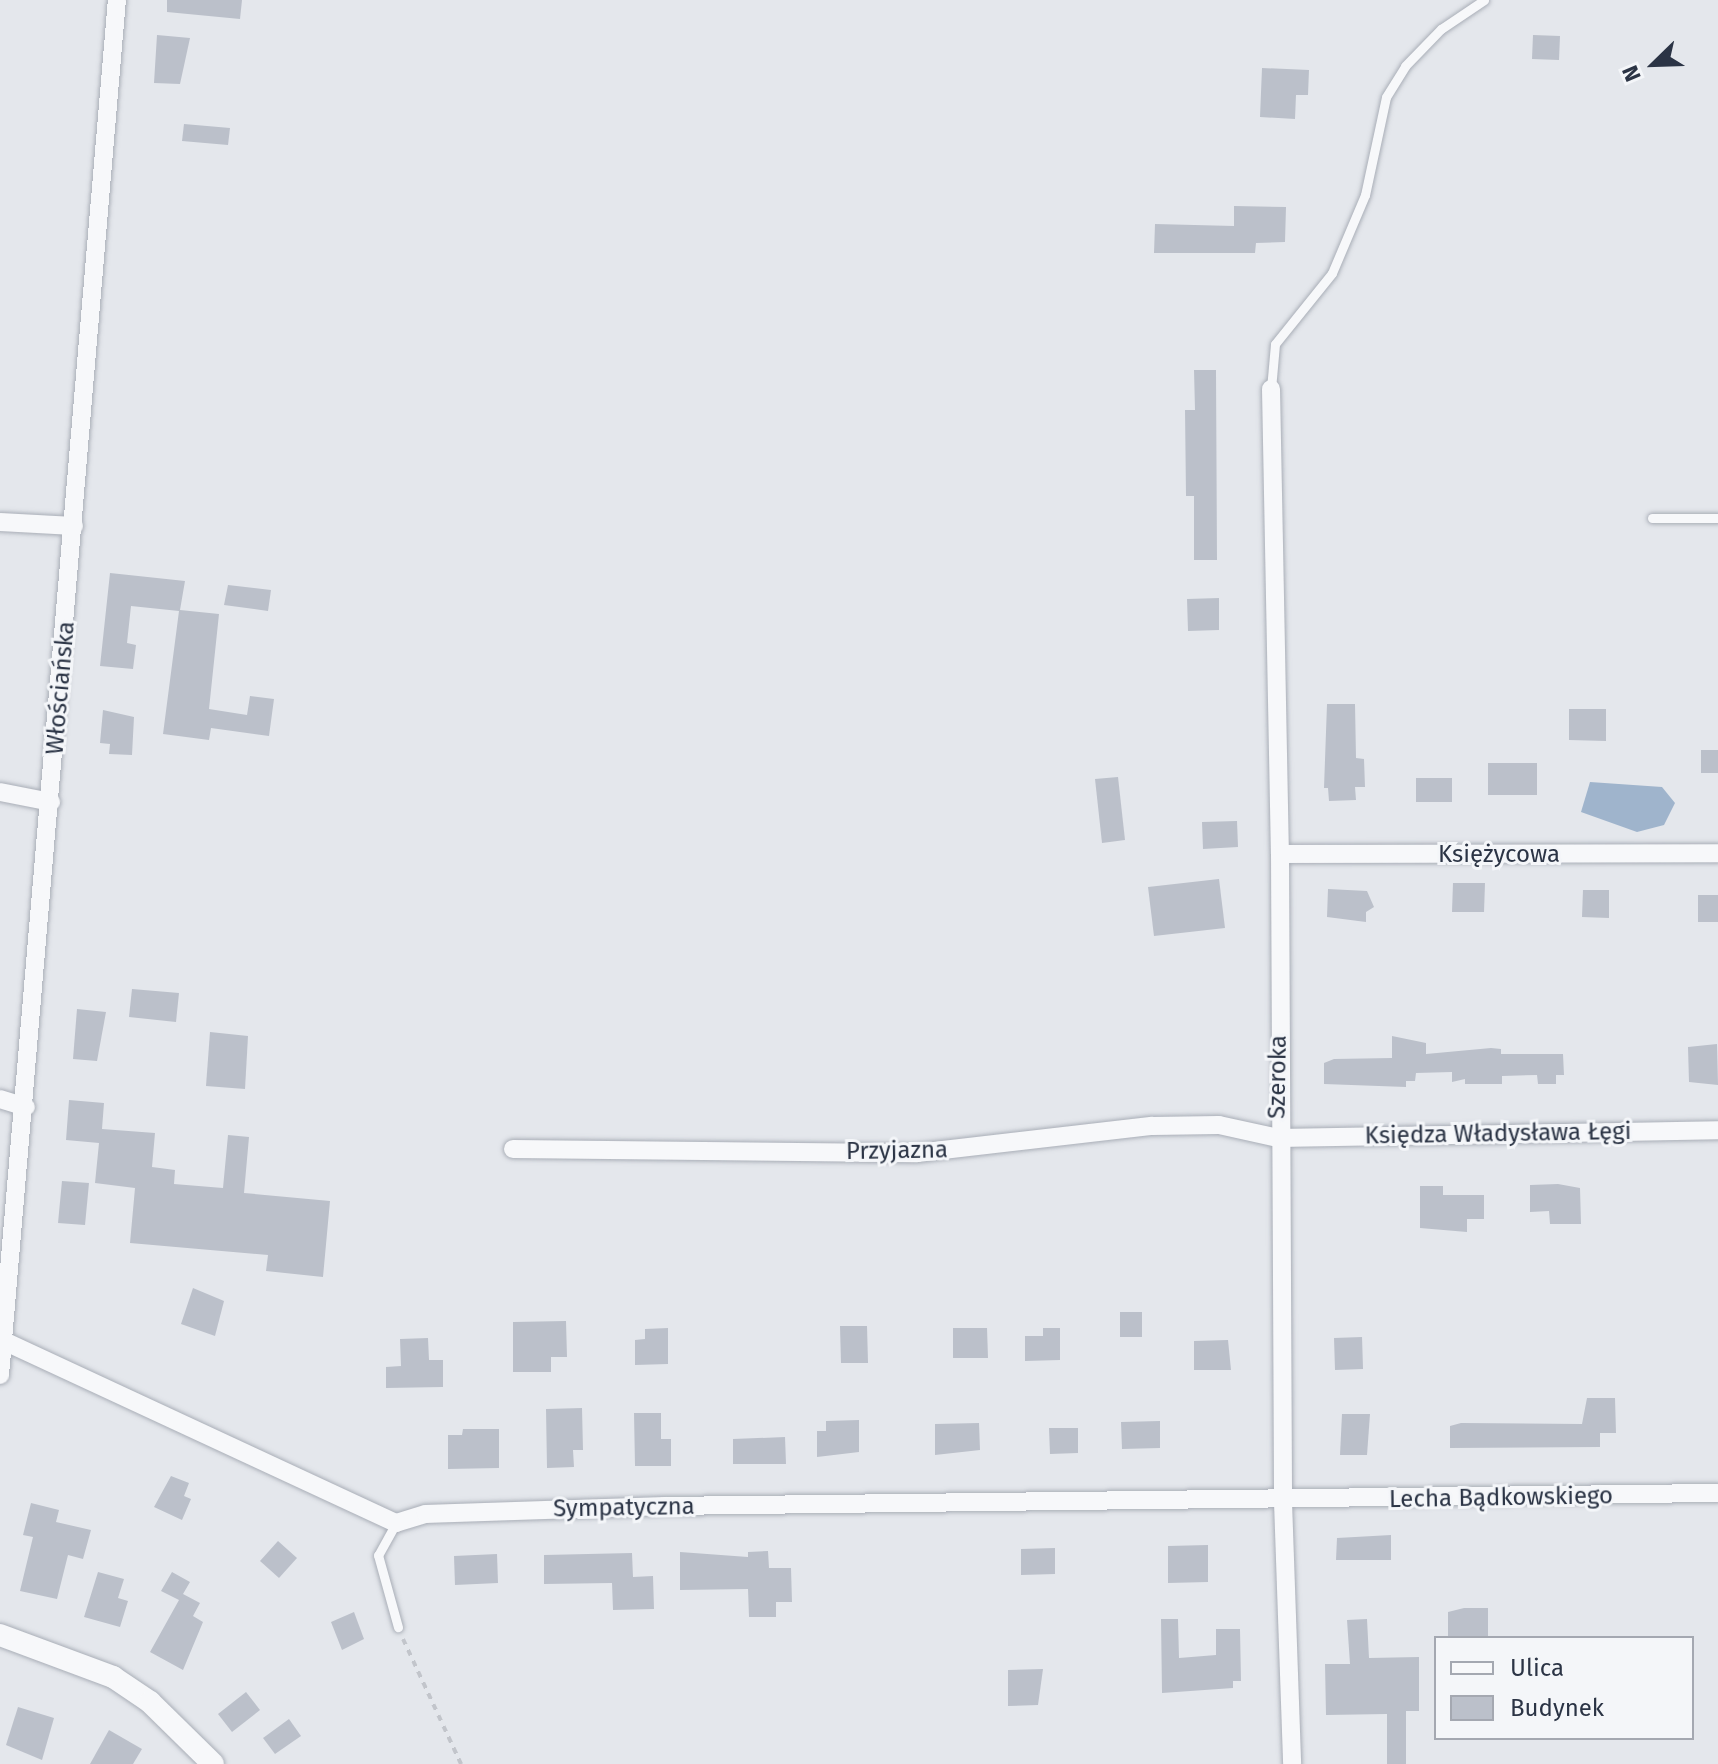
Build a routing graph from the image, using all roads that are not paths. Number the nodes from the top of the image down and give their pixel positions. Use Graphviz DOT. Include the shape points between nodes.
graph roads {
  1 [pos="117,0"];
  2 [pos="1484,0"];
  3 [pos="1271,389"];
  4 [pos="1652,518"];
  5 [pos="1718,518"];
  6 [pos="0,522"];
  7 [pos="74,526"];
  8 [pos="0,792"];
  9 [pos="51,802"];
  10 [pos="1718,853"];
  11 [pos="1280,854"];
  12 [pos="0,1099"];
  13 [pos="26,1107"];
  14 [pos="1718,1130"];
  15 [pos="1278,1138"];
  16 [pos="513,1149"];
  17 [pos="6,1342"];
  18 [pos="0,1375"];
  19 [pos="1718,1493"];
  20 [pos="1283,1502"];
  21 [pos="396,1523"];
  22 [pos="398,1627"];
  23 [pos="0,1635"];
  24 [pos="213,1764"];
  25 [pos="1292,1764"];
  1 -- 7 [label="street, Włościańska"];
  2 -- 3 [label="lane" via="1441,29 1405,66 1386,97 1365,195 1332,273 1275,344"];
  3 -- 11 [label="street, Szeroka"];
  4 -- 5 [label="lane"];
  6 -- 7 [label="street"];
  7 -- 9 [label="street, Włościańska"];
  8 -- 9 [label="street"];
  9 -- 13 [label="street, Włościańska"];
  10 -- 11 [label="street, Księżycowa"];
  11 -- 15 [label="street, Szeroka"];
  12 -- 13 [label="street"];
  13 -- 17 [label="street, Włościańska"];
  14 -- 15 [label="street, Księdza Władysława Łęgi"];
  15 -- 16 [label="street, Przyjazna" via="1219,1125 1152,1126 917,1153"];
  15 -- 20 [label="street, Szeroka"];
  17 -- 18 [label="street, Włościańska"];
  17 -- 21 [label="street"];
  19 -- 20 [label="street, Lecha Bądkowskiego"];
  20 -- 21 [label="street, Sympatyczna" via="664,1506 426,1514"];
  20 -- 25 [label="street, Szeroka"];
  21 -- 22 [label="lane" via="378,1555"];
  23 -- 24 [label="street" via="113,1677 161,1711"];
}
